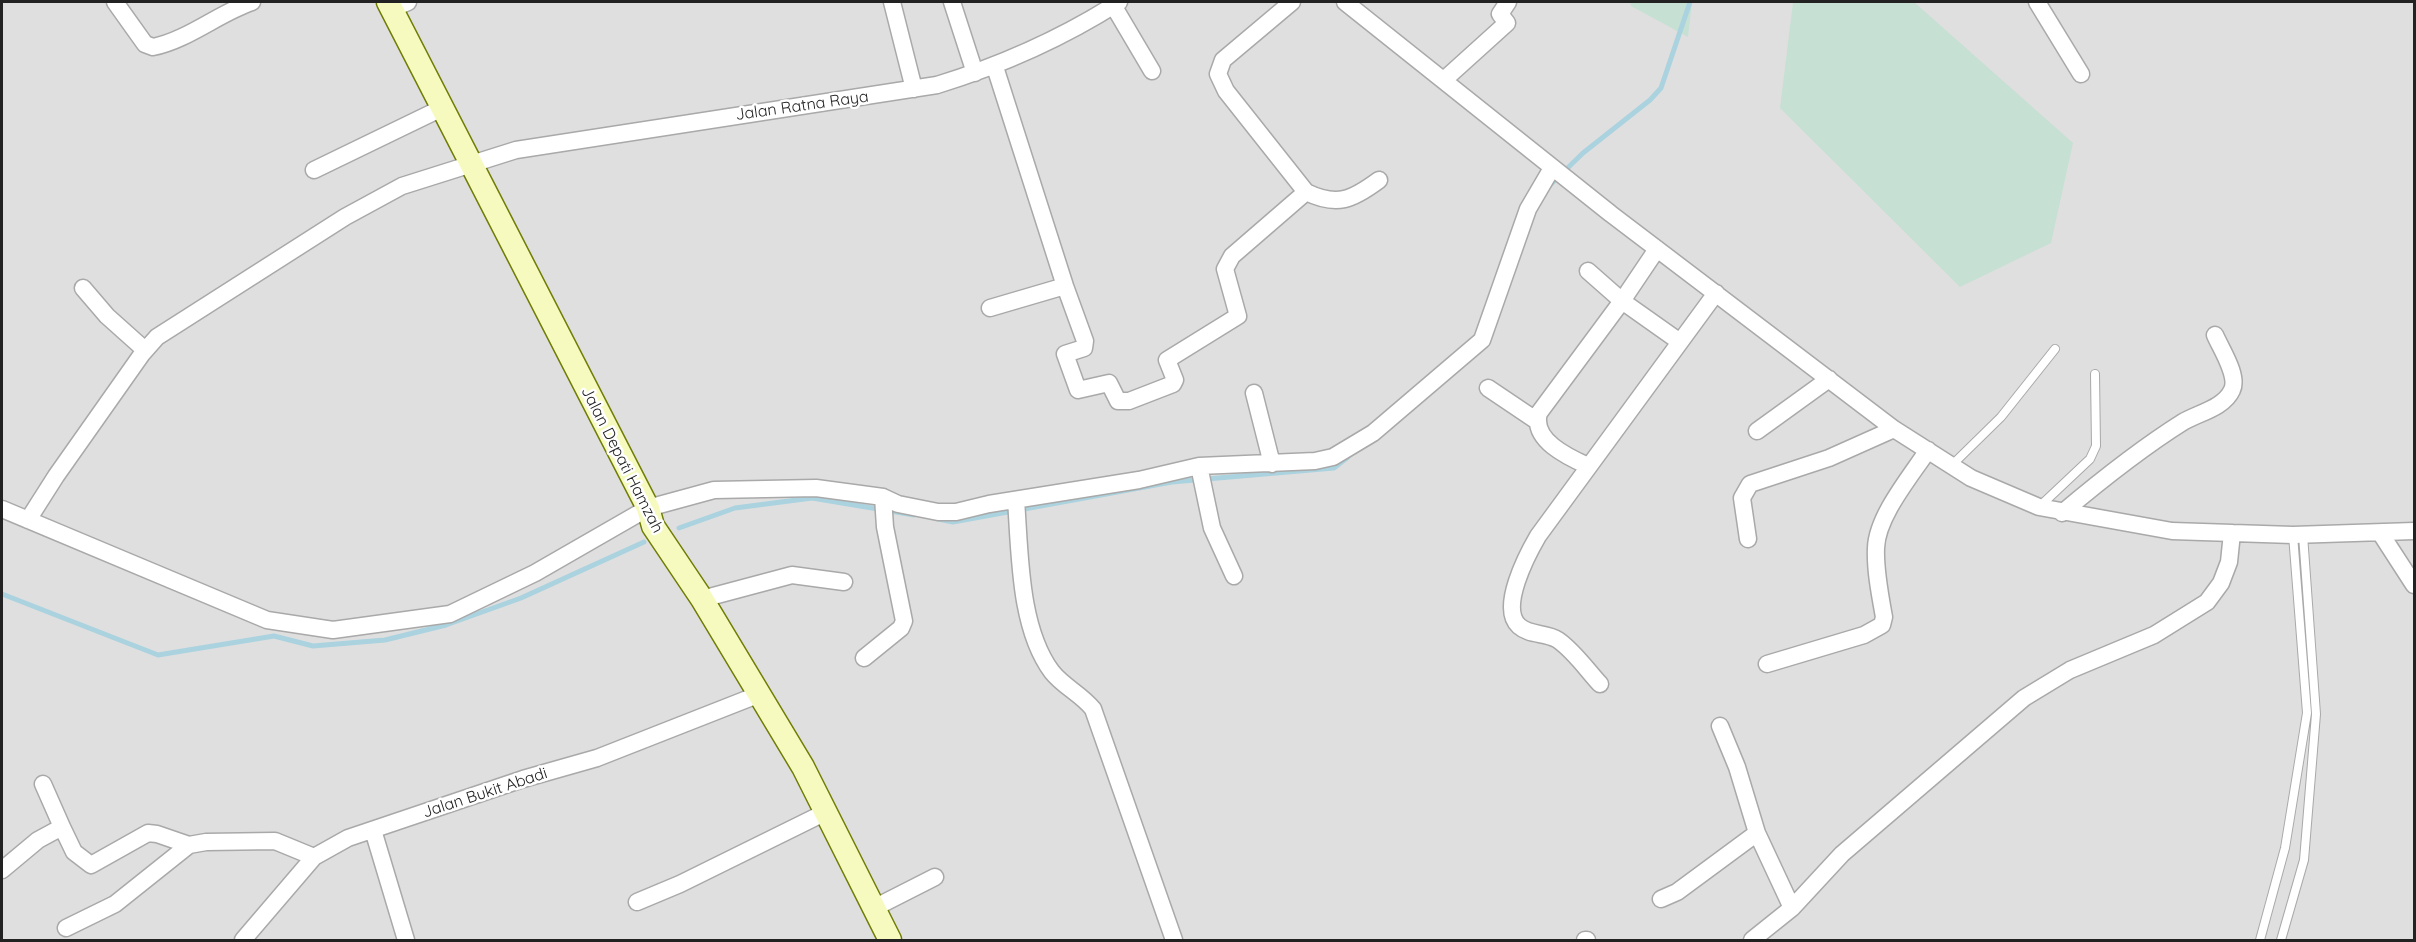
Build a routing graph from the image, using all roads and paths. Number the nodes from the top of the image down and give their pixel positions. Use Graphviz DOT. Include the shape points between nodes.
graph roads {
  1 [pos="115,2"];
  2 [pos="252,2"];
  3 [pos="892,2"];
  4 [pos="952,2"];
  5 [pos="1292,2"];
  6 [pos="1345,2"];
  7 [pos="1508,2"];
  8 [pos="2037,2"];
  9 [pos="1116,3"];
  10 [pos="395,4"];
  11 [pos="995,67"];
  12 [pos="1152,72"];
  13 [pos="975,73"];
  14 [pos="2081,74"];
  15 [pos="1445,79"];
  16 [pos="914,89"];
  17 [pos="442,108"];
  18 [pos="470,164"];
  19 [pos="314,170"];
  20 [pos="1556,171"];
  21 [pos="1379,180"];
  22 [pos="1306,192"];
  23 [pos="1657,249"];
  24 [pos="1588,271"];
  25 [pos="1065,286"];
  26 [pos="83,288"];
  27 [pos="1716,293"];
  28 [pos="1622,301"];
  29 [pos="990,308"];
  30 [pos="2215,334"];
  31 [pos="1680,342"];
  32 [pos="146,350"];
  33 [pos="2055,350"];
  34 [pos="2095,374"];
  35 [pos="1829,379"];
  36 [pos="1488,388"];
  37 [pos="1254,393"];
  38 [pos="1537,421"];
  39 [pos="1894,429"];
  40 [pos="1757,431"];
  41 [pos="1928,450"];
  42 [pos="1272,464"];
  43 [pos="1952,465"];
  44 [pos="1588,466"];
  45 [pos="1201,472"];
  46 [pos="883,502"];
  47 [pos="1016,504"];
  48 [pos="2038,507"];
  49 [pos="648,508"];
  50 [pos="2,509"];
  51 [pos="2062,513"];
  52 [pos="28,520"];
  53 [pos="2415,531"];
  54 [pos="2232,533"];
  55 [pos="2381,534"];
  56 [pos="2298,535"];
  57 [pos="1748,539"];
  58 [pos="1234,576"];
  59 [pos="844,582"];
  60 [pos="2415,585"];
  61 [pos="702,599"];
  62 [pos="864,658"];
  63 [pos="1767,664"];
  64 [pos="1600,684"];
  65 [pos="760,694"];
  66 [pos="1720,726"];
  67 [pos="43,784"];
  68 [pos="826,812"];
  69 [pos="62,827"];
  70 [pos="373,830"];
  71 [pos="1757,832"];
  72 [pos="189,845"];
  73 [pos="314,857"];
  74 [pos="2,870"];
  75 [pos="935,878"];
  76 [pos="1661,899"];
  77 [pos="637,902"];
  78 [pos="874,908"];
  79 [pos="1792,908"];
  80 [pos="66,928"];
  81 [pos="243,940"];
  82 [pos="406,940"];
  83 [pos="890,940"];
  84 [pos="1174,940"];
  85 [pos="1752,940"];
  86 [pos="2260,940"];
  87 [pos="2281,940"];
  1 -- 2 [label="street" via="145,44 153,47"];
  3 -- 16 [label="street"];
  4 -- 13 [label="street"];
  5 -- 22 [label="street" via="1223,60 1218,74 1226,91"];
  6 -- 15 [label="street"];
  7 -- 15 [label="street" via="1500,14 1507,23"];
  8 -- 14 [label="street"];
  9 -- 11 [label="street, Jalan Ratna Raya" via="1054,40"];
  9 -- 12 [label="street"];
  10 -- 17 [label="main road, Jalan Depati Hamzah"];
  11 -- 13 [label="street, Jalan Ratna Raya"];
  11 -- 25 [label="street"];
  13 -- 16 [label="street, Jalan Ratna Raya"];
  15 -- 20 [label="street"];
  16 -- 18 [label="street, Jalan Ratna Raya" via="516,150"];
  17 -- 18 [label="main road, Jalan Depati Hamzah"];
  17 -- 19 [label="street"];
  18 -- 32 [label="street, Jalan Ratna Raya" via="402,186 345,217 172,327"];
  18 -- 49 [label="main road, Jalan Depati Hamzah"];
  20 -- 23 [label="street"];
  20 -- 42 [label="street" via="1528,208 1490,320 1474,349 1347,450 1315,461"];
  21 -- 22 [label="street" via="1355,197 1335,201"];
  22 -- 25 [label="street" via="1232,256 1225,269 1238,316 1167,360 1173,384 1129,401 1118,401 1109,383 1078,390 1065,354 1083,348 1085,341"];
  23 -- 27 [label="street"];
  23 -- 28 [label="street"];
  24 -- 28 [label="street"];
  25 -- 29 [label="street"];
  26 -- 32 [label="street" via="107,316"];
  27 -- 31 [label="street"];
  27 -- 35 [label="street"];
  28 -- 31 [label="street"];
  28 -- 38 [label="street"];
  30 -- 51 [label="street" via="2234,380 2227,398 2184,422 2098,482"];
  31 -- 44 [label="street"];
  32 -- 52 [label="street, Jalan Ratna Raya"];
  33 -- 43 [label="lane" via="2001,417"];
  34 -- 48 [label="lane" via="2096,446 2090,459"];
  35 -- 39 [label="street"];
  35 -- 40 [label="street"];
  36 -- 38 [label="street"];
  37 -- 42 [label="street"];
  38 -- 44 [label="street" via="1539,430 1556,448"];
  39 -- 41 [label="street"];
  39 -- 57 [label="street" via="1829,458 1750,484 1742,498"];
  41 -- 43 [label="street"];
  41 -- 63 [label="street" via="1879,533 1876,547 1882,625 1864,635"];
  42 -- 45 [label="street"];
  43 -- 48 [label="street" via="1971,478"];
  44 -- 64 [label="street" via="1531,548 1511,607 1519,626 1558,640"];
  45 -- 47 [label="street"];
  45 -- 58 [label="street" via="1212,528"];
  46 -- 47 [label="street" via="938,512"];
  46 -- 49 [label="street" via="816,488 752,488 714,490"];
  46 -- 62 [label="street" via="904,621 901,628"];
  47 -- 84 [label="street" via="1027,614 1036,644 1063,685 1093,709"];
  48 -- 51 [label="street"];
  49 -- 52 [label="street" via="535,573 450,614 333,630 267,620"];
  49 -- 61 [label="main road, Jalan Depati Hamzah" via="653,526"];
  50 -- 52 [label="street"];
  51 -- 54 [label="street" via="2172,531"];
  53 -- 55 [label="street"];
  54 -- 56 [label="street"];
  54 -- 79 [label="street" via="2229,562 2221,583 2207,602 2154,635 2070,670 2024,698 1842,854"];
  55 -- 56 [label="street"];
  55 -- 60 [label="street"];
  56 -- 86 [label="lane" via="2307,713 2286,848"];
  56 -- 87 [label="lane" via="2316,714 2304,860"];
  59 -- 61 [label="street" via="792,575"];
  61 -- 65 [label="main road, Jalan Depati Hamzah"];
  65 -- 68 [label="main road, Jalan Depati Hamzah"];
  65 -- 70 [label="street, Jalan Bukit Abadi" via="597,758"];
  66 -- 71 [label="street" via="1730,745"];
  67 -- 69 [label="street"];
  68 -- 77 [label="street"];
  68 -- 78 [label="main road, Jalan Depati Hamzah"];
  69 -- 72 [label="street" via="74,852 91,865 148,833"];
  69 -- 74 [label="street" via="38,840"];
  70 -- 73 [label="street, Jalan Bukit Abadi" via="348,838"];
  70 -- 82 [label="street"];
  71 -- 76 [label="street" via="1677,892"];
  71 -- 79 [label="street"];
  72 -- 73 [label="street" via="275,841"];
  72 -- 80 [label="street" via="115,904"];
  73 -- 81 [label="street, Jalan Bukit Abadi"];
  75 -- 78 [label="street"];
  78 -- 83 [label="main road, Jalan Depati Hamzah"];
  79 -- 85 [label="street"];
}
